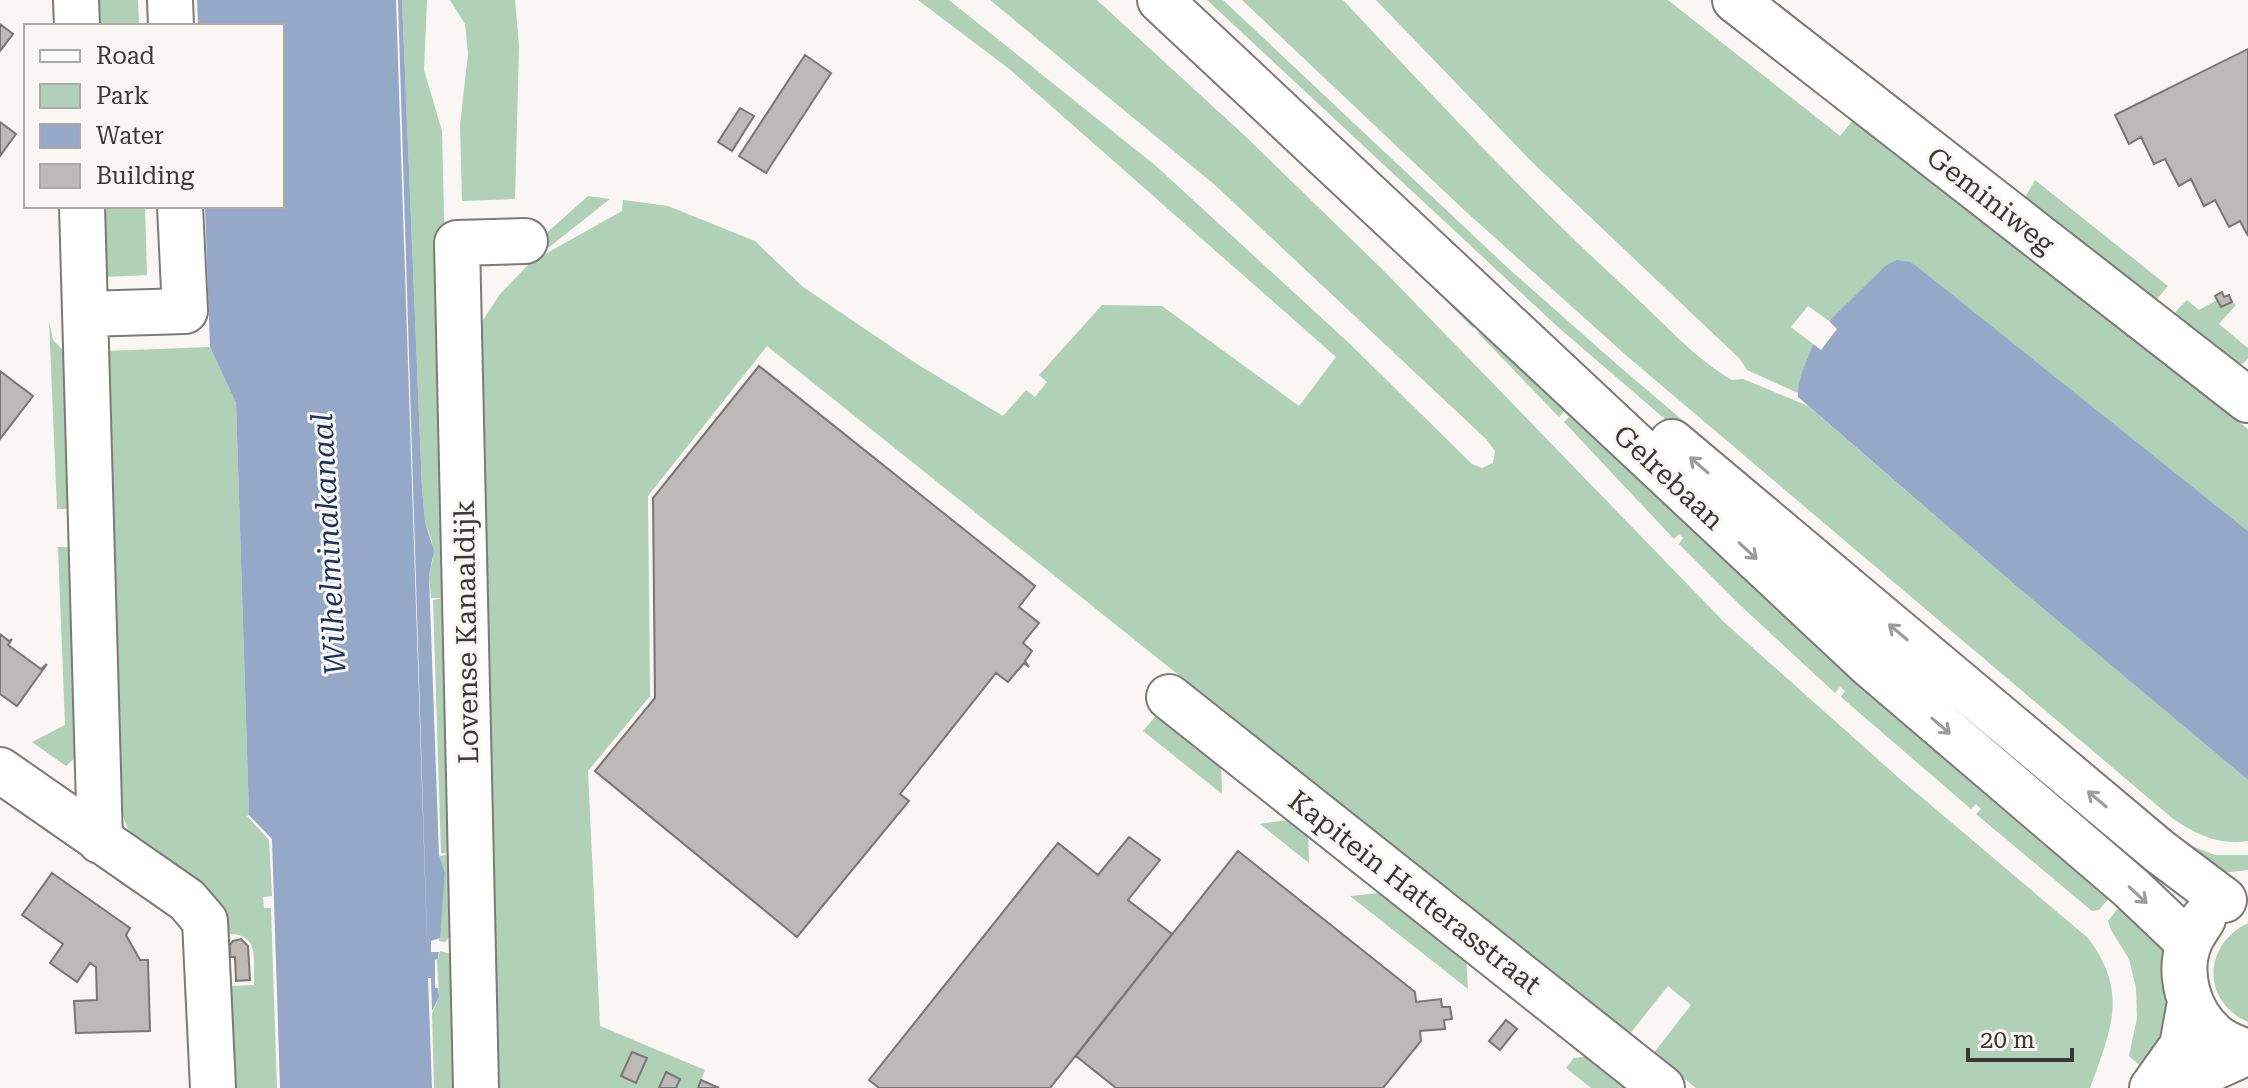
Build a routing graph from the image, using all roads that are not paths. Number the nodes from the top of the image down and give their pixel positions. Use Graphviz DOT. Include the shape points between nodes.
graph roads {
  1 [pos="76,0"];
  2 [pos="170,0"];
  3 [pos="1160,0"];
  4 [pos="1190,0"];
  5 [pos="1735,0"];
  6 [pos="77,24"];
  7 [pos="171,24"];
  8 [pos="82,208"];
  9 [pos="180,208"];
  10 [pos="525,241"];
  11 [pos="85,314"];
  12 [pos="2248,400"];
  13 [pos="1169,697"];
  14 [pos="0,770"];
  15 [pos="100,841"];
  16 [pos="2236,895"];
  17 [pos="2189,943"];
  18 [pos="2190,1002"];
  19 [pos="2248,1052"];
  20 [pos="213,1088"];
  21 [pos="476,1088"];
  22 [pos="1662,1088"];
  23 [pos="2152,1088"];
  24 [pos="2192,1088"];
  1 -- 6 [label="street"];
  2 -- 7 [label="street"];
  3 -- 17 [label="street, Gelrebaan, one-way" via="1846,642"];
  16 -- 4 [label="street, Gelrebaan, one-way" via="2159,851 1707,472 1568,351"];
  5 -- 12 [label="street, Geminiweg"];
  8 -- 11 [label="street"];
  9 -- 11 [label="street" via="185,311"];
  10 -- 21 [label="street, Lovense Kanaaldijk" via="457,243"];
  11 -- 15 [label="street"];
  13 -- 22 [label="street, Kapitein Hatterasstraat"];
  14 -- 15 [label="street"];
  15 -- 20 [label="street" via="187,900 205,921"];
  16 -- 17 [label="street" via="2203,919"];
  17 -- 18 [label="street" via="2185,983"];
  18 -- 19 [label="street" via="2213,1035"];
  18 -- 23 [label="street" via="2182,1046"];
  19 -- 24 [label="street" via="2211,1069"];
}
